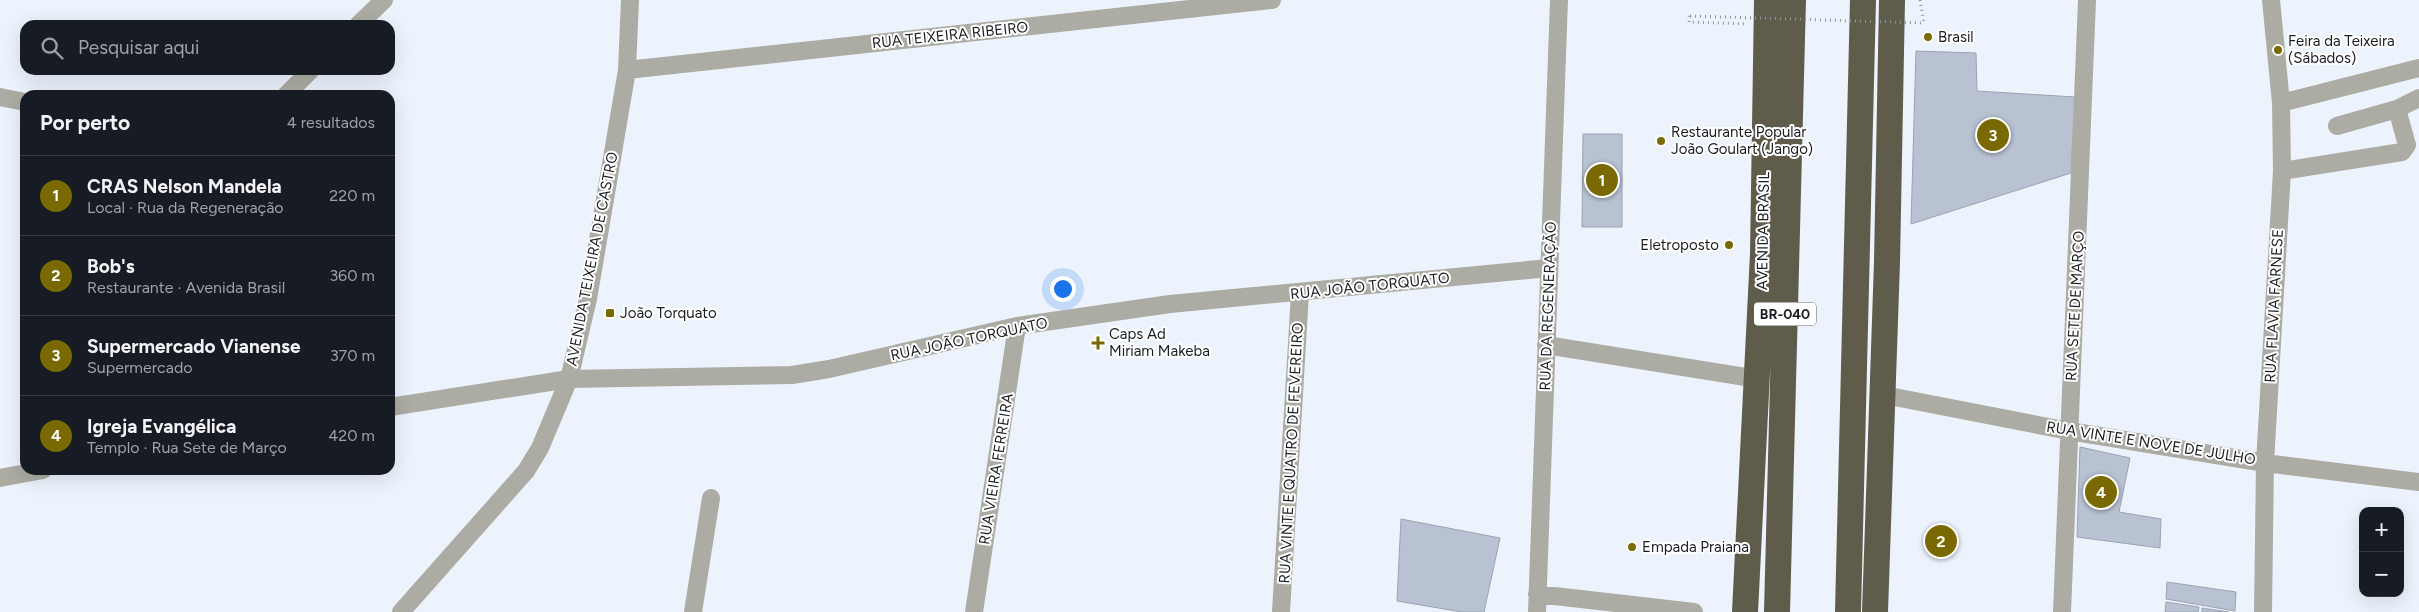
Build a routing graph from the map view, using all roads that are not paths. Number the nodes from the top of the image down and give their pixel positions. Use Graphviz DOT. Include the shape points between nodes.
graph roads {
  1 [pos="384,0"];
  2 [pos="630,0"];
  3 [pos="1272,0"];
  4 [pos="1559,0"];
  5 [pos="1892,0"];
  6 [pos="2087,0"];
  7 [pos="2271,0"];
  8 [pos="1796,5"];
  9 [pos="1860,6"];
  10 [pos="1767,13"];
  11 [pos="363,20"];
  12 [pos="2419,68"];
  13 [pos="627,70"];
  14 [pos="307,75"];
  15 [pos="291,90"];
  16 [pos="0,97"];
  17 [pos="2419,98"];
  18 [pos="20,101"];
  19 [pos="2281,103"];
  20 [pos="2397,109"];
  21 [pos="2337,126"];
  22 [pos="2282,171"];
  23 [pos="1764,254"];
  24 [pos="1887,262"];
  25 [pos="1549,268"];
  26 [pos="1300,293"];
  27 [pos="1017,326"];
  28 [pos="1546,345"];
  29 [pos="569,378"];
  30 [pos="1758,379"];
  31 [pos="1884,395"];
  32 [pos="395,406"];
  33 [pos="1852,409"];
  34 [pos="2070,431"];
  35 [pos="2265,462"];
  36 [pos="20,474"];
  37 [pos="0,478"];
  38 [pos="2419,482"];
  39 [pos="711,498"];
  40 [pos="1537,594"];
  41 [pos="401,612"];
  42 [pos="693,612"];
  43 [pos="974,612"];
  44 [pos="1281,612"];
  45 [pos="1536,612"];
  46 [pos="1694,612"];
  47 [pos="1745,612"];
  48 [pos="1763,612"];
  49 [pos="1777,612"];
  50 [pos="1848,612"];
  51 [pos="1875,612"];
  52 [pos="2062,612"];
  53 [pos="2263,612"];
  1 -- 11 [label="street"];
  2 -- 13 [label="street, AVENIDA TEIXEIRA DE CASTRO"];
  3 -- 13 [label="street, RUA TEIXEIRA RIBEIRO"];
  4 -- 25 [label="street, RUA DA REGENERAÇÃO"];
  5 -- 24 [label="highway"];
  6 -- 34 [label="street, RUA SETE DE MARÇO"];
  7 -- 19 [label="street, RUA FLAVIA FARNESE"];
  8 -- 49 [label="highway, AVENIDA BRASIL / BR-040"];
  9 -- 33 [label="highway"];
  10 -- 23 [label="highway, AVENIDA BRASIL"];
  12 -- 19 [label="street"];
  13 -- 29 [label="street, AVENIDA TEIXEIRA DE CASTRO" via="588,299"];
  14 -- 15 [label="street"];
  16 -- 18 [label="street"];
  17 -- 20 [label="street"];
  19 -- 22 [label="street, RUA FLAVIA FARNESE"];
  20 -- 21 [label="street"];
  20 -- 22 [label="street" via="2407,145 2402,152"];
  22 -- 35 [label="street, RUA FLAVIA FARNESE"];
  23 -- 30 [label="highway, AVENIDA BRASIL"];
  23 -- 48 [label="highway" via="1770,316"];
  24 -- 31 [label="highway"];
  24 -- 33 [label="highway"];
  25 -- 26 [label="street, RUA JOÃO TORQUATO"];
  25 -- 28 [label="street, RUA DA REGENERAÇÃO"];
  26 -- 27 [label="street, RUA JOÃO TORQUATO" via="1170,304"];
  26 -- 44 [label="street, RUA VINTE E QUATRO DE FEVEREIRO"];
  27 -- 29 [label="street, RUA JOÃO TORQUATO" via="829,370 792,375"];
  27 -- 43 [label="street, RUA VIEIRA FERREIRA"];
  28 -- 30 [label="street"];
  28 -- 40 [label="street, RUA DA REGENERAÇÃO"];
  29 -- 32 [label="street, RUA JOÃO TORQUATO"];
  29 -- 41 [label="street, AVENIDA TEIXEIRA DE CASTRO" via="540,448 526,471"];
  30 -- 47 [label="highway, AVENIDA BRASIL"];
  31 -- 34 [label="street, RUA VINTE E NOVE DE JULHO"];
  31 -- 51 [label="highway"];
  33 -- 50 [label="highway"];
  34 -- 35 [label="street, RUA VINTE E NOVE DE JULHO"];
  34 -- 52 [label="street, RUA SETE DE MARÇO"];
  35 -- 38 [label="street, RUA VINTE E NOVE DE JULHO"];
  35 -- 53 [label="street, RUA FLAVIA FARNESE"];
  36 -- 37 [label="street"];
  39 -- 42 [label="street"];
  40 -- 45 [label="street, RUA DA REGENERAÇÃO"];
  40 -- 46 [label="street"];
}
